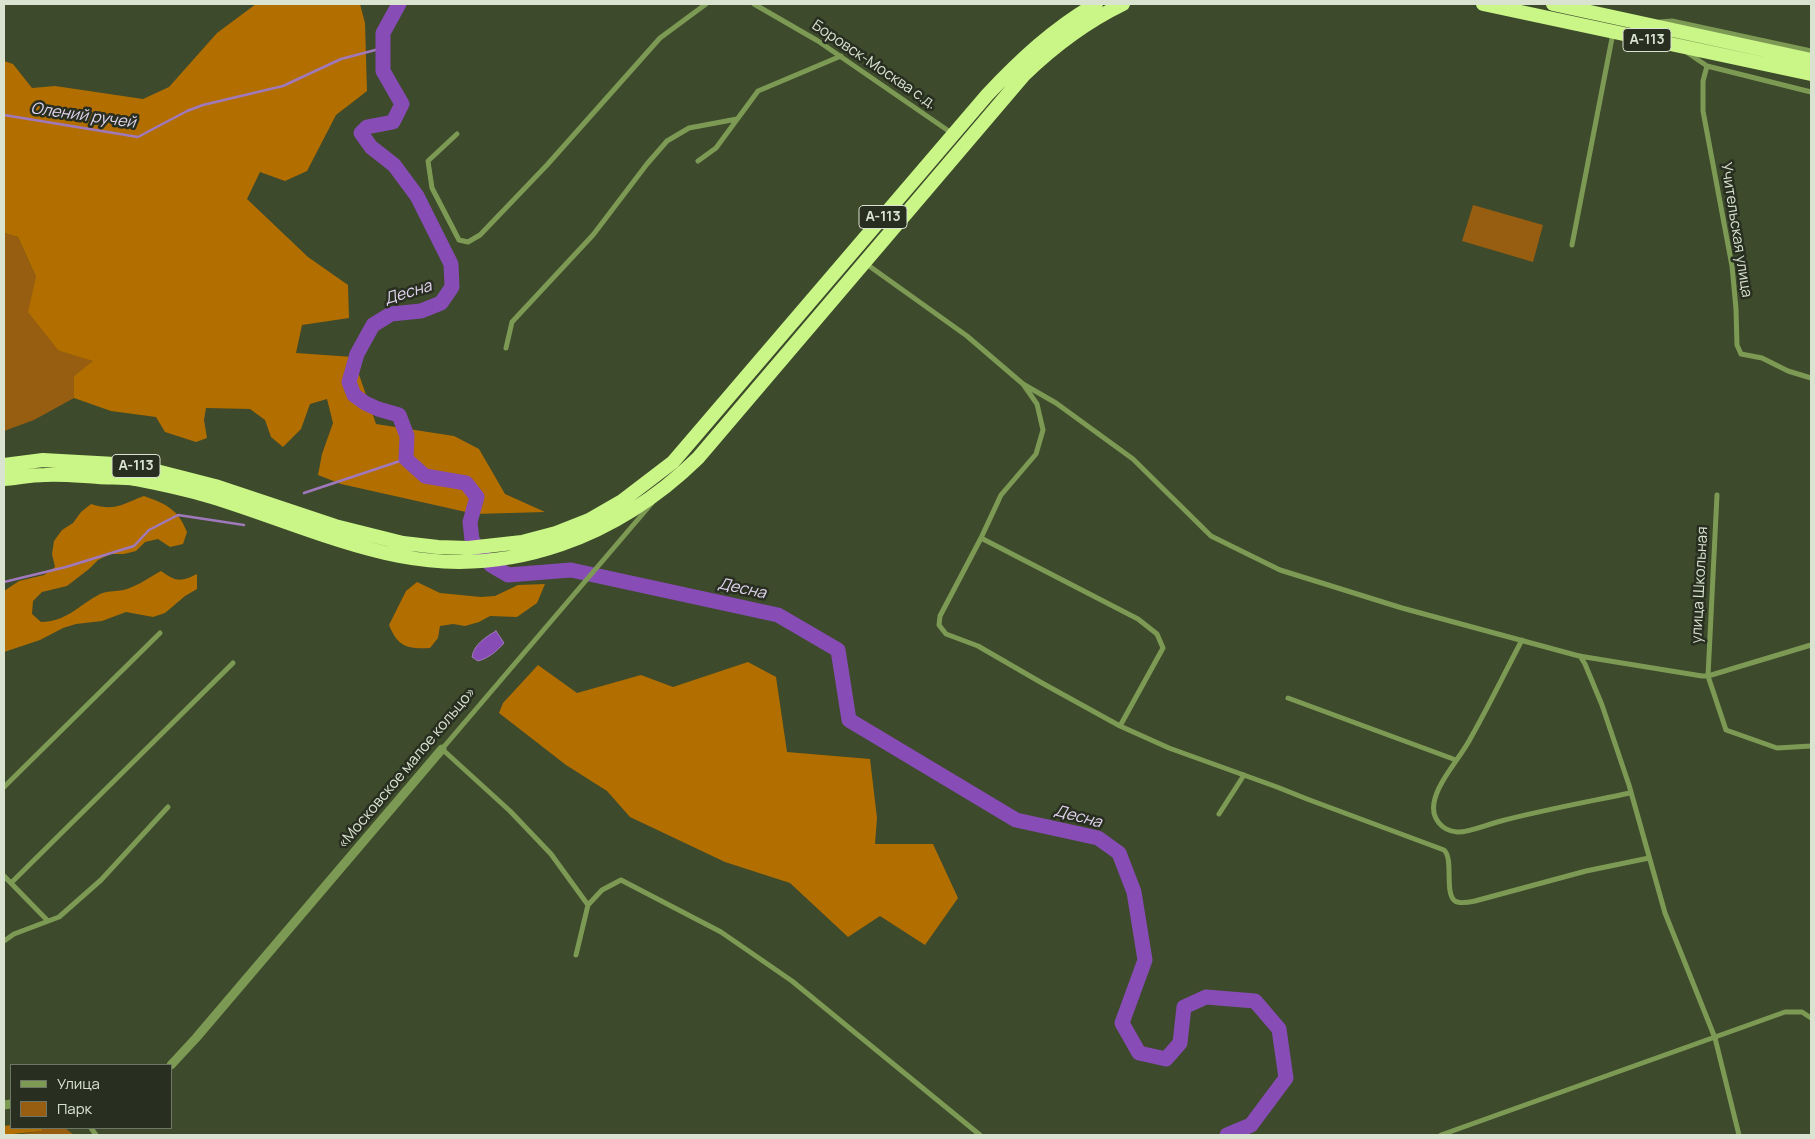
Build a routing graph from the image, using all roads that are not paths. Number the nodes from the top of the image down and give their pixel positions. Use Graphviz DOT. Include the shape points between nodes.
graph roads {
  1 [pos="706,4"];
  2 [pos="754,4"];
  3 [pos="1096,4"];
  4 [pos="1123,4"];
  5 [pos="1484,4"];
  6 [pos="1559,4"];
  7 [pos="1642,23"];
  8 [pos="1613,32"];
  9 [pos="1677,46"];
  10 [pos="1811,51"];
  11 [pos="841,56"];
  12 [pos="1811,60"];
  13 [pos="1707,66"];
  14 [pos="1811,74"];
  15 [pos="1811,92"];
  16 [pos="737,120"];
  17 [pos="457,134"];
  18 [pos="954,134"];
  19 [pos="698,161"];
  20 [pos="1572,245"];
  21 [pos="865,262"];
  22 [pos="506,348"];
  23 [pos="1811,378"];
  24 [pos="1023,384"];
  25 [pos="4,465"];
  26 [pos="4,479"];
  27 [pos="665,489"];
  28 [pos="1717,495"];
  29 [pos="593,526"];
  30 [pos="981,538"];
  31 [pos="401,549"];
  32 [pos="160,633"];
  33 [pos="1522,640"];
  34 [pos="1811,645"];
  35 [pos="1579,656"];
  36 [pos="233,663"];
  37 [pos="1708,676"];
  38 [pos="1288,698"];
  39 [pos="1120,726"];
  40 [pos="1811,746"];
  41 [pos="442,749"];
  42 [pos="1456,760"];
  43 [pos="1244,775"];
  44 [pos="4,787"];
  45 [pos="1630,793"];
  46 [pos="168,807"];
  47 [pos="1219,814"];
  48 [pos="1649,858"];
  49 [pos="4,876"];
  50 [pos="11,883"];
  51 [pos="588,905"];
  52 [pos="48,921"];
  53 [pos="4,941"];
  54 [pos="576,955"];
  55 [pos="1811,1018"];
  56 [pos="1715,1038"];
  57 [pos="172,1064"];
  58 [pos="980,1135"];
  59 [pos="1441,1135"];
  60 [pos="1740,1135"];
  1 -- 17 [label="street" via="660,38 547,165 480,235 468,242 459,240 432,188 428,161"];
  2 -- 11 [label="street, Боровск-Москва с.д."];
  3 -- 18 [label="highway, А-113" via="1048,36 1021,60"];
  4 -- 21 [label="highway, А-113" via="1103,13 1068,37 1024,75"];
  5 -- 8 [label="highway, А-113"];
  6 -- 7 [label="highway, А-113"];
  7 -- 10 [label="street" via="1672,21"];
  7 -- 12 [label="highway, А-113"];
  8 -- 9 [label="highway, А-113"];
  8 -- 20 [label="street"];
  9 -- 13 [label="street"];
  9 -- 14 [label="highway, А-113"];
  11 -- 16 [label="street" via="758,91"];
  11 -- 18 [label="street, Боровск-Москва с.д."];
  13 -- 15 [label="street"];
  13 -- 23 [label="street, Учительская улица" via="1703,81 1703,111 1732,266 1737,345 1741,354 1762,358"];
  16 -- 19 [label="street" via="716,148"];
  16 -- 22 [label="street" via="689,128 666,141 594,234 512,322"];
  18 -- 29 [label="highway, А-113" via="686,448"];
  21 -- 24 [label="street" via="967,336"];
  21 -- 27 [label="highway, А-113" via="698,458"];
  24 -- 30 [label="street" via="1037,404 1043,430 1036,454 1001,495"];
  24 -- 33 [label="street" via="1056,403 1133,459 1211,536 1280,570 1402,608"];
  25 -- 31 [label="highway, А-113" via="43,460 133,465 215,486"];
  26 -- 31 [label="highway, А-113" via="44,475 134,479 210,496 330,537"];
  27 -- 29 [label="highway, А-113" via="631,512"];
  27 -- 41 [label="street, «Московское малое кольцо»"];
  28 -- 37 [label="street, улица Школьная"];
  29 -- 31 [label="highway, А-113" via="559,546 524,556 493,560 435,561"];
  30 -- 39 [label="street" via="940,616 941,629 978,646"];
  30 -- 39 [label="street" via="1148,625 1157,634 1164,648"];
  32 -- 44 [label="street"];
  33 -- 35 [label="street"];
  33 -- 42 [label="street"];
  34 -- 37 [label="street"];
  35 -- 37 [label="street"];
  35 -- 45 [label="street" via="1602,705"];
  36 -- 50 [label="street"];
  37 -- 40 [label="street" via="1726,730 1777,748"];
  38 -- 42 [label="street"];
  39 -- 43 [label="street"];
  41 -- 51 [label="street" via="510,811 551,854"];
  41 -- 57 [label="street, «Московское малое кольцо»"];
  42 -- 45 [label="street" via="1437,794 1433,814 1439,824 1457,832"];
  43 -- 47 [label="street"];
  43 -- 48 [label="street" via="1444,850 1448,858 1452,897 1458,902 1475,901"];
  45 -- 48 [label="street"];
  46 -- 52 [label="street" via="101,880 59,917"];
  48 -- 56 [label="street" via="1665,913"];
  49 -- 50 [label="street"];
  50 -- 52 [label="street"];
  51 -- 54 [label="street"];
  51 -- 58 [label="street" via="602,890 621,880 721,932 792,981"];
  52 -- 53 [label="street"];
  55 -- 56 [label="street" via="1802,1012 1785,1012"];
  56 -- 59 [label="street"];
  56 -- 60 [label="street"];
}
